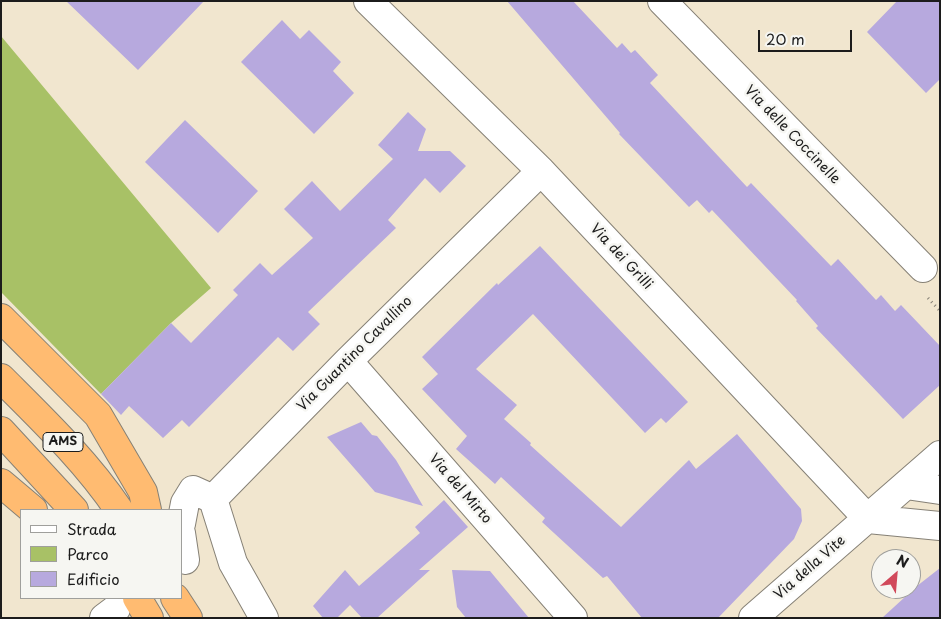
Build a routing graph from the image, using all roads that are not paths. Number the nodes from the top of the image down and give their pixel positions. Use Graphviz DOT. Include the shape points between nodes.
graph roads {
  1 [pos="368,1"];
  2 [pos="662,1"];
  3 [pos="541,171"];
  4 [pos="923,268"];
  5 [pos="1,318"];
  6 [pos="348,361"];
  7 [pos="1,378"];
  8 [pos="1,431"];
  9 [pos="940,455"];
  10 [pos="1,483"];
  11 [pos="906,485"];
  12 [pos="940,490"];
  13 [pos="213,499"];
  14 [pos="32,509"];
  15 [pos="73,509"];
  16 [pos="118,509"];
  17 [pos="147,509"];
  18 [pos="182,519"];
  19 [pos="868,519"];
  20 [pos="940,526"];
  21 [pos="182,540"];
  22 [pos="185,560"];
  23 [pos="176,599"];
  24 [pos="188,618"];
  25 [pos="264,618"];
  26 [pos="573,618"];
  27 [pos="752,618"];
  1 -- 3 [label="street, Via dei Grilli"];
  2 -- 4 [label="street, Via delle Coccinelle"];
  3 -- 6 [label="street, Via Guantino Cavallino"];
  3 -- 19 [label="street, Via dei Grilli"];
  5 -- 17 [label="highway" via="98,415 144,492"];
  6 -- 13 [label="street, Via Guantino Cavallino"];
  6 -- 26 [label="street, Via del Mirto"];
  7 -- 16 [label="highway, AMS" via="102,485"];
  8 -- 15 [label="highway, AMS"];
  9 -- 11 [label="street, Via della Vite"];
  10 -- 14 [label="highway"];
  11 -- 12 [label="street"];
  11 -- 19 [label="street, Via della Vite"];
  13 -- 18 [label="street" via="194,490 185,503"];
  13 -- 25 [label="street" via="233,563"];
  19 -- 20 [label="street"];
  19 -- 27 [label="street, Via della Vite"];
  21 -- 22 [label="street"];
  23 -- 24 [label="highway"];
}
